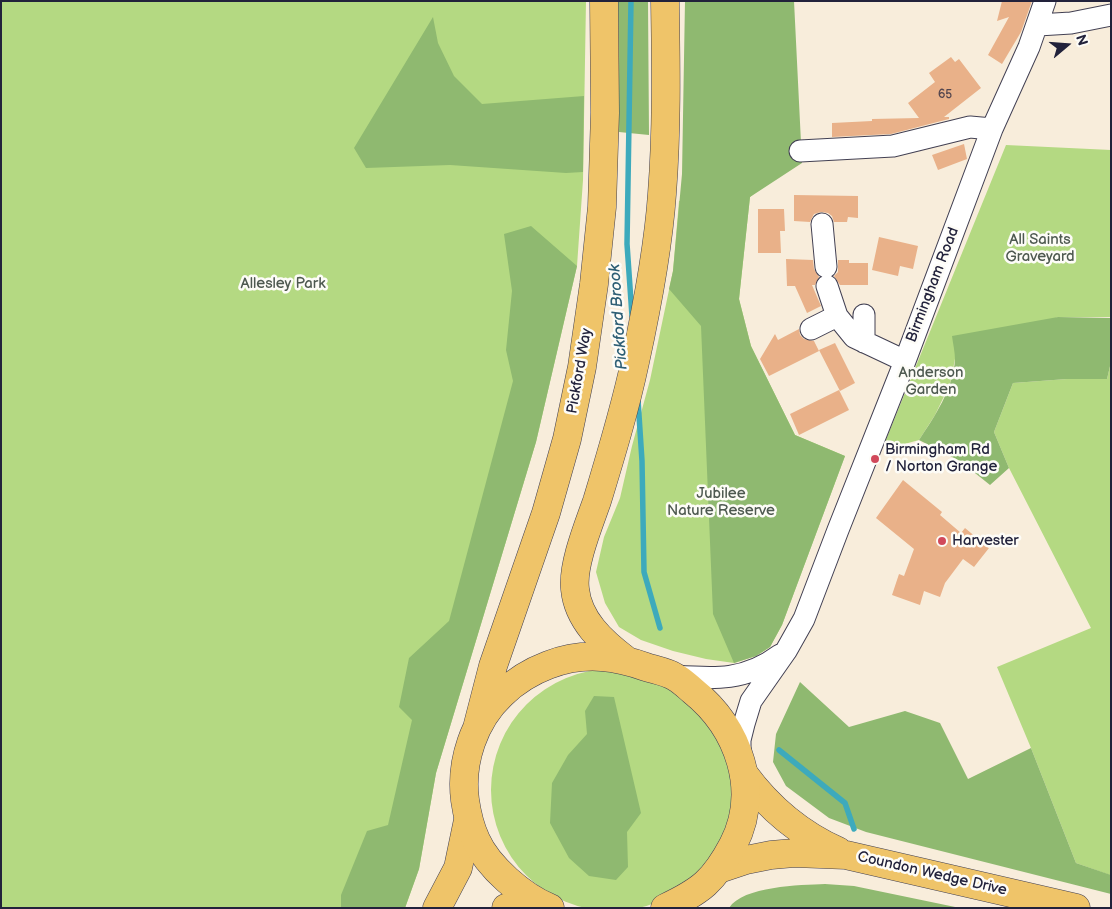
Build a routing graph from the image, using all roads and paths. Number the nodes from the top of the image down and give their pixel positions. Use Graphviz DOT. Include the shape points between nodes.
graph roads {
  1 [pos="604,1"];
  2 [pos="665,1"];
  3 [pos="1045,1"];
  4 [pos="1111,15"];
  5 [pos="1038,24"];
  6 [pos="992,130"];
  7 [pos="800,151"];
  8 [pos="822,224"];
  9 [pos="864,315"];
  10 [pos="837,316"];
  11 [pos="811,329"];
  12 [pos="864,342"];
  13 [pos="905,361"];
  14 [pos="786,651"];
  15 [pos="626,660"];
  16 [pos="675,676"];
  17 [pos="477,728"];
  18 [pos="742,765"];
  19 [pos="468,820"];
  20 [pos="846,855"];
  21 [pos="708,887"];
  22 [pos="545,906"];
  23 [pos="437,908"];
  24 [pos="506,908"];
  25 [pos="665,908"];
  26 [pos="1076,908"];
  1 -- 17 [label="main road, Pickford Way" via="602,207 582,367 567,439 546,513 493,666"];
  2 -- 15 [label="main road" via="666,116 662,196 652,277 628,394 578,559 574,587 579,607 592,631"];
  3 -- 5 [label="street, Birmingham Road"];
  4 -- 5 [label="street" via="1071,23"];
  5 -- 6 [label="street, Birmingham Road"];
  6 -- 7 [label="street" via="970,127 893,146"];
  6 -- 13 [label="street, Birmingham Road"];
  8 -- 10 [label="street" via="827,276"];
  9 -- 12 [label="street"];
  10 -- 11 [label="street"];
  10 -- 12 [label="street" via="854,337"];
  12 -- 13 [label="street"];
  13 -- 14 [label="street, Birmingham Road" via="804,619"];
  14 -- 16 [label="street, Birmingham Road" via="767,665 744,675"];
  14 -- 18 [label="street, Birmingham Road" via="751,700 740,740"];
  15 -- 16 [label="main road"];
  15 -- 17 [label="main road" via="578,658 532,671 495,700"];
  16 -- 18 [label="main road" via="704,700 718,717 728,731"];
  17 -- 19 [label="main road" via="469,746 466,768 464,794"];
  18 -- 20 [label="main road, Coundon Wedge Drive" via="760,794 783,817 802,832"];
  18 -- 21 [label="main road" via="746,794 744,817 738,835"];
  19 -- 22 [label="main road" via="476,842 494,867 517,888"];
  19 -- 23 [label="main road" via="458,868"];
  20 -- 21 [label="main road, Coundon Wedge Drive" via="794,853 746,860"];
  20 -- 26 [label="main road, Coundon Wedge Drive"];
  21 -- 25 [label="main road"];
  22 -- 24 [label="main road"];
}
